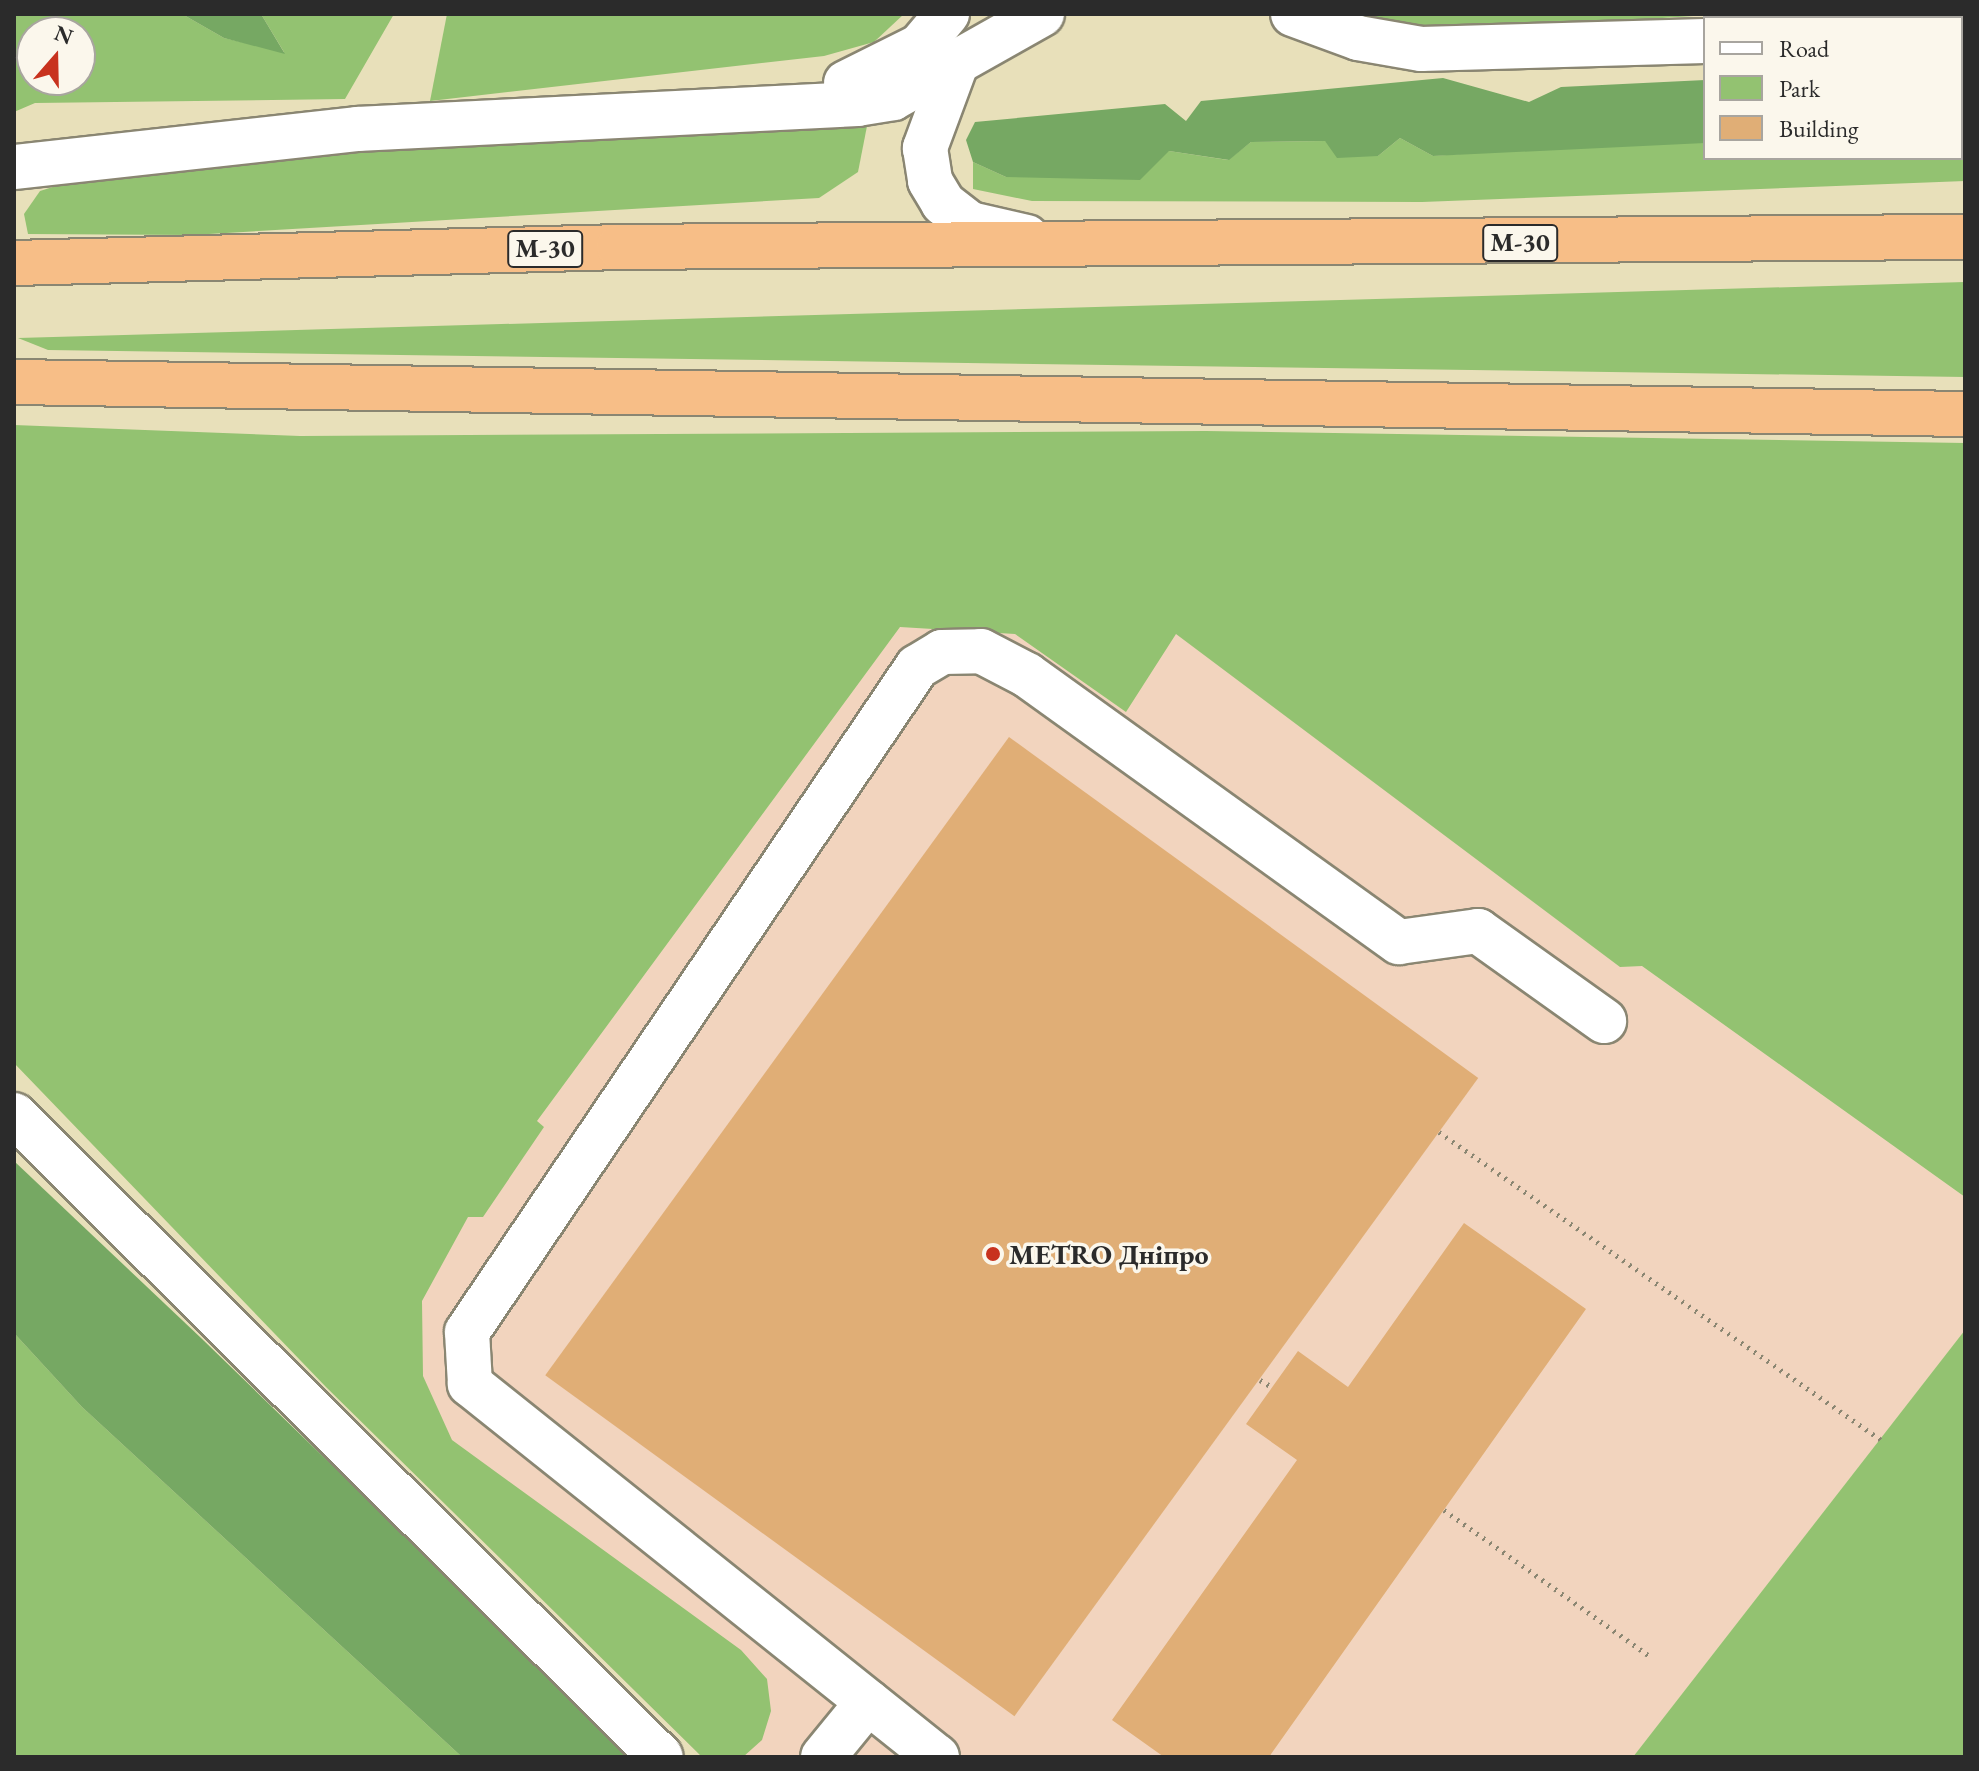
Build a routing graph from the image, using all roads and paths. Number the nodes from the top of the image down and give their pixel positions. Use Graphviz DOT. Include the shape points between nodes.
graph roads {
  1 [pos="947,14"];
  2 [pos="1042,14"];
  3 [pos="1293,14"];
  4 [pos="1703,41"];
  5 [pos="956,64"];
  6 [pos="790,102"];
  7 [pos="17,169"];
  8 [pos="1965,237"];
  9 [pos="1076,249"];
  10 [pos="14,263"];
  11 [pos="14,382"];
  12 [pos="1965,414"];
  13 [pos="1604,1021"];
  14 [pos="14,1115"];
  15 [pos="1439,1132"];
  16 [pos="1260,1380"];
  17 [pos="1272,1387"];
  18 [pos="1884,1442"];
  19 [pos="1444,1510"];
  20 [pos="1651,1657"];
  21 [pos="868,1702"];
  22 [pos="661,1757"];
  23 [pos="823,1757"];
  24 [pos="937,1757"];
  1 -- 6 [label="street" via="920,46 887,68"];
  2 -- 5 [label="street"];
  3 -- 4 [label="street" via="1358,38 1421,49"];
  5 -- 6 [label="street" via="893,98"];
  5 -- 9 [label="street" via="925,148 943,203 970,224"];
  6 -- 7 [label="street" via="357,129"];
  8 -- 9 [label="highway, М-30"];
  9 -- 10 [label="highway, М-30" via="619,247"];
  11 -- 12 [label="highway"];
  13 -- 21 [label="street" via="1478,931 1399,942 1027,675 981,651 942,652 917,667 467,1332 470,1384"];
  14 -- 22 [label="street"];
  15 -- 18 [label="path"];
  16 -- 17 [label="path"];
  19 -- 20 [label="path"];
  21 -- 23 [label="street"];
  21 -- 24 [label="street"];
}
